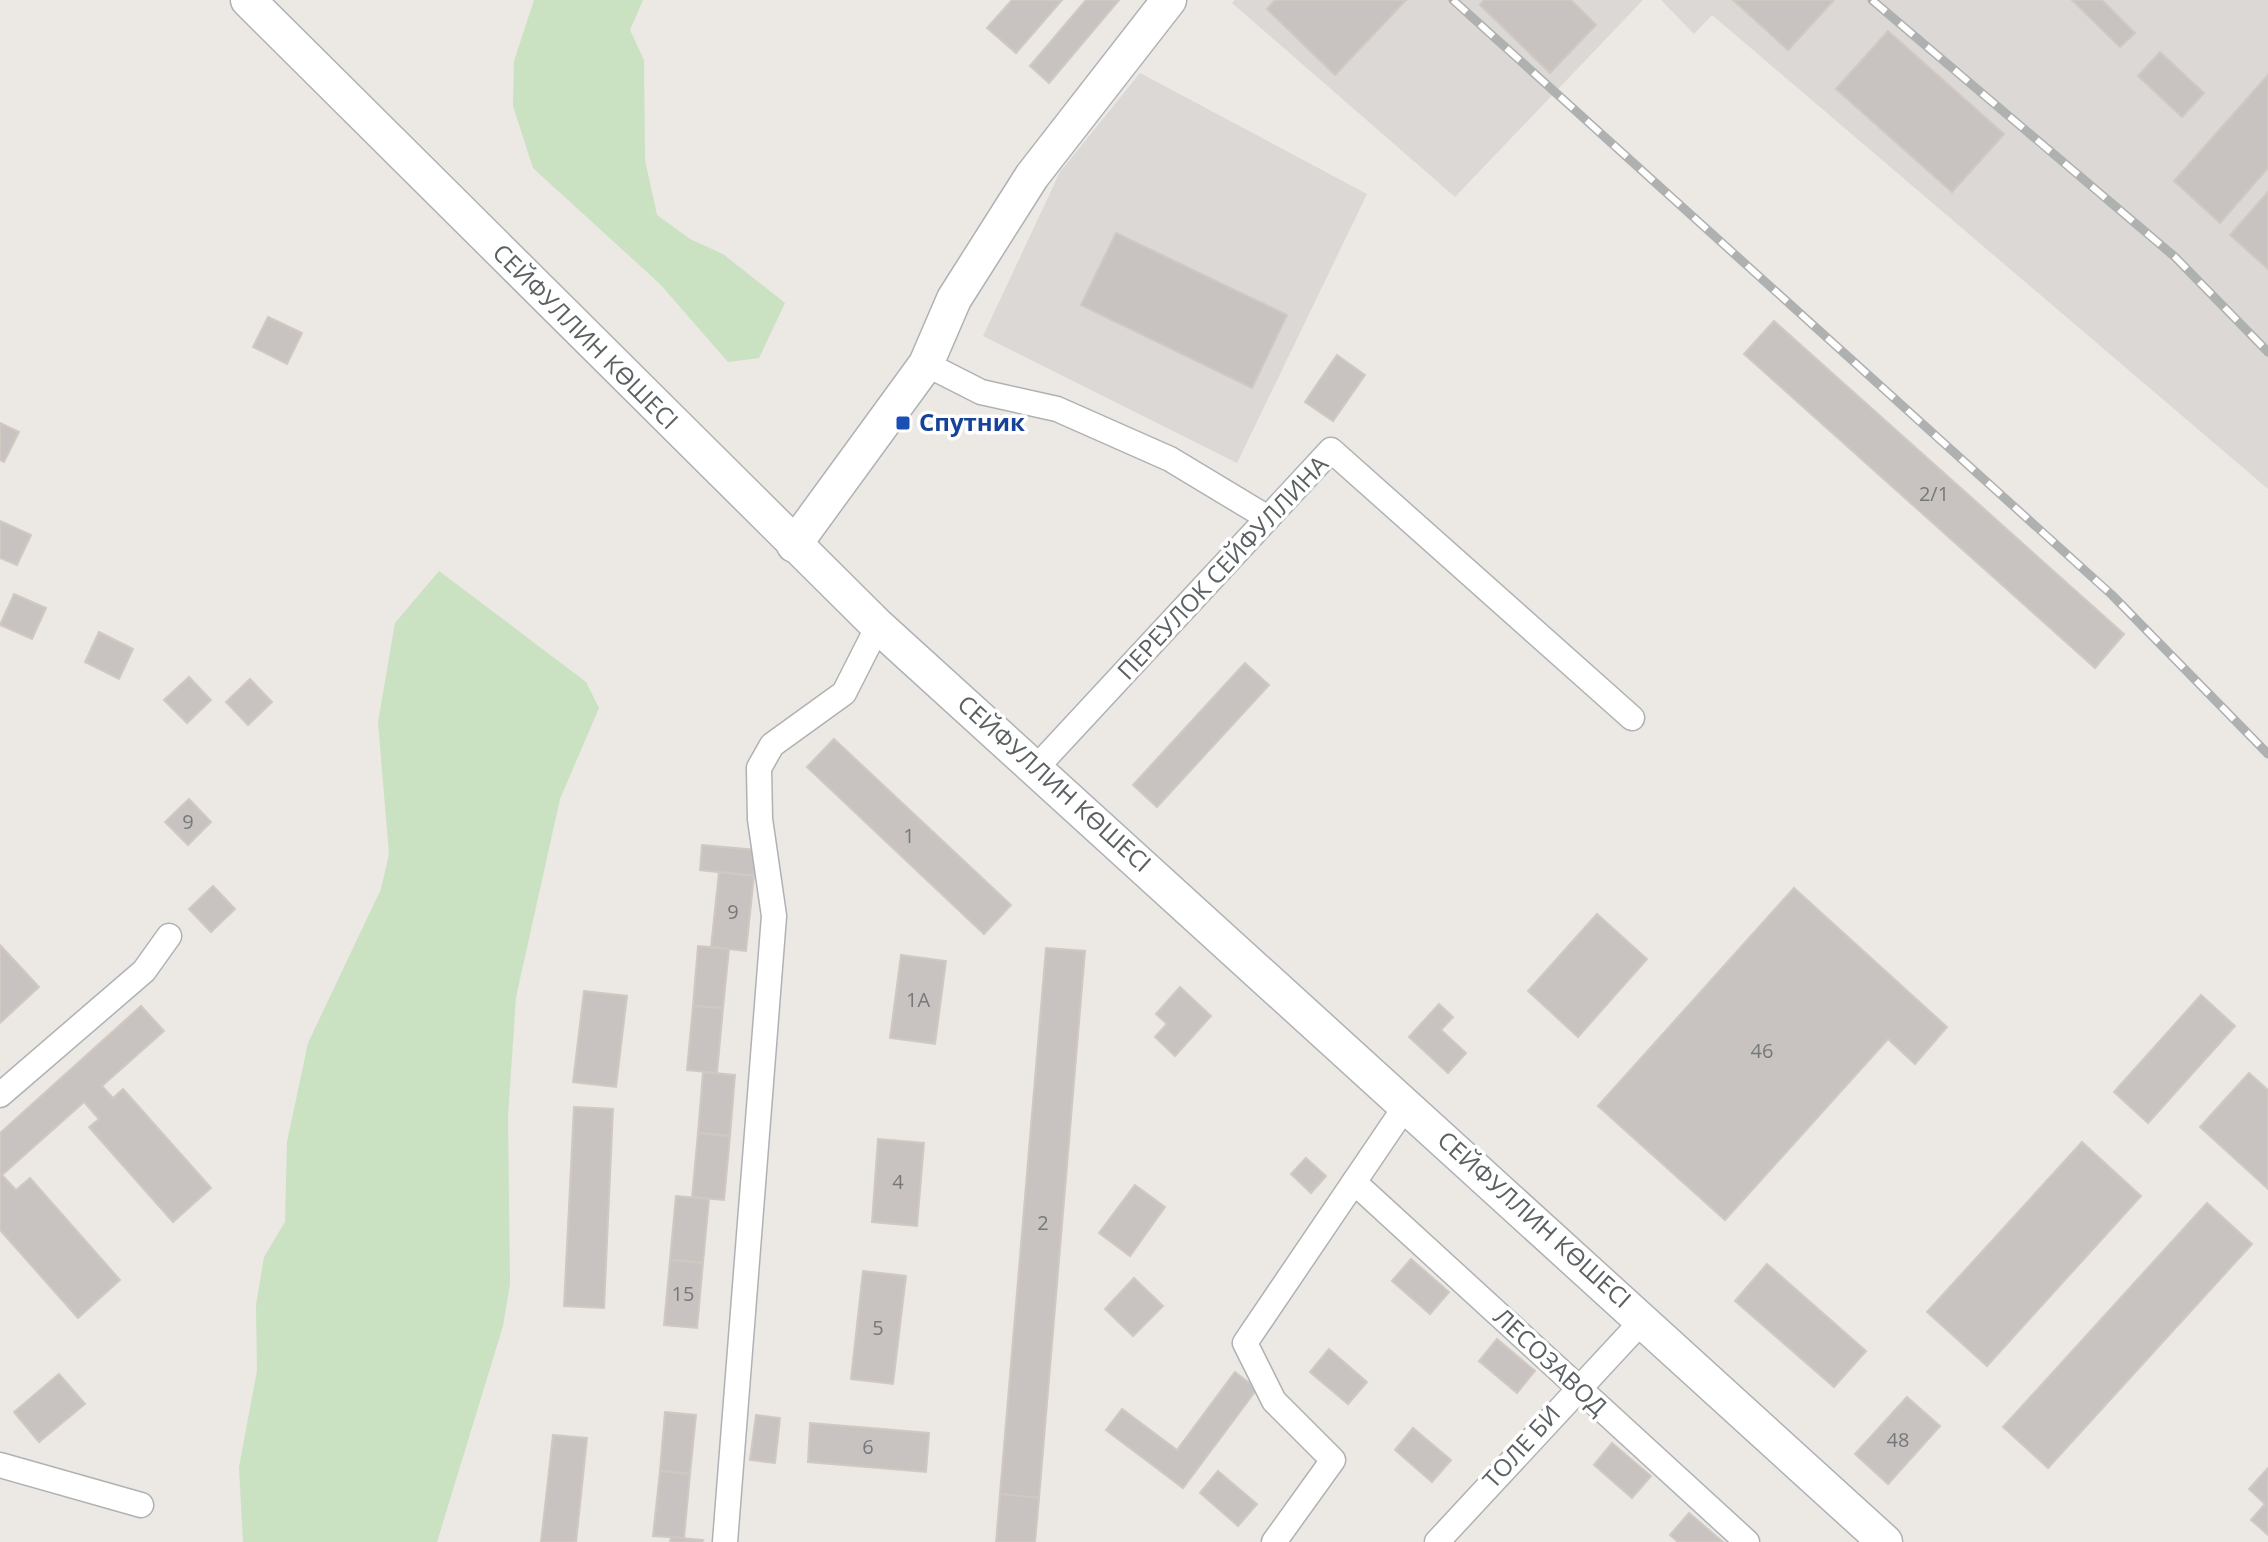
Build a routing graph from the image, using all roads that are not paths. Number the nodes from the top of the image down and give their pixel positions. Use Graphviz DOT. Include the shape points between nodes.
graph roads {
  1 [pos="248,0"];
  2 [pos="1169,0"];
  3 [pos="926,364"];
  4 [pos="1268,518"];
  5 [pos="794,545"];
  6 [pos="878,626"];
  7 [pos="1632,718"];
  8 [pos="1036,768"];
  9 [pos="169,936"];
  10 [pos="0,1095"];
  11 [pos="1407,1104"];
  12 [pos="1354,1182"];
  13 [pos="1643,1320"];
  14 [pos="1577,1387"];
  15 [pos="0,1465"];
  16 [pos="141,1505"];
  17 [pos="1440,1541"];
  18 [pos="725,1542"];
  19 [pos="1274,1542"];
  20 [pos="1747,1542"];
  21 [pos="1885,1542"];
  1 -- 5 [label="main road, СЕЙФУЛЛИН КӨШЕСІ"];
  2 -- 3 [label="main road" via="1032,176 954,299"];
  3 -- 4 [label="street" via="981,392 1057,409 1170,459"];
  3 -- 5 [label="main road"];
  4 -- 7 [label="street, ПЕРЕУЛОК СЕЙФУЛЛИНА" via="1331,450"];
  4 -- 8 [label="street, ПЕРЕУЛОК СЕЙФУЛЛИНА"];
  5 -- 6 [label="main road, СЕЙФУЛЛИН КӨШЕСІ"];
  6 -- 8 [label="main road, СЕЙФУЛЛИН КӨШЕСІ"];
  6 -- 18 [label="street" via="844,693 772,745 759,768 760,819 774,916"];
  8 -- 11 [label="main road, СЕЙФУЛЛИН КӨШЕСІ"];
  9 -- 10 [label="street" via="144,971"];
  11 -- 12 [label="street"];
  11 -- 13 [label="main road, СЕЙФУЛЛИН КӨШЕСІ"];
  12 -- 14 [label="street, ЛЕСОЗАВОД"];
  12 -- 19 [label="street" via="1245,1343 1274,1401 1333,1460"];
  13 -- 14 [label="street, ТОЛЕ БИ"];
  13 -- 21 [label="main road, СЕЙФУЛЛИН КӨШЕСІ"];
  14 -- 17 [label="street, ТОЛЕ БИ"];
  14 -- 20 [label="street, ЛЕСОЗАВОД"];
  15 -- 16 [label="street"];
}
